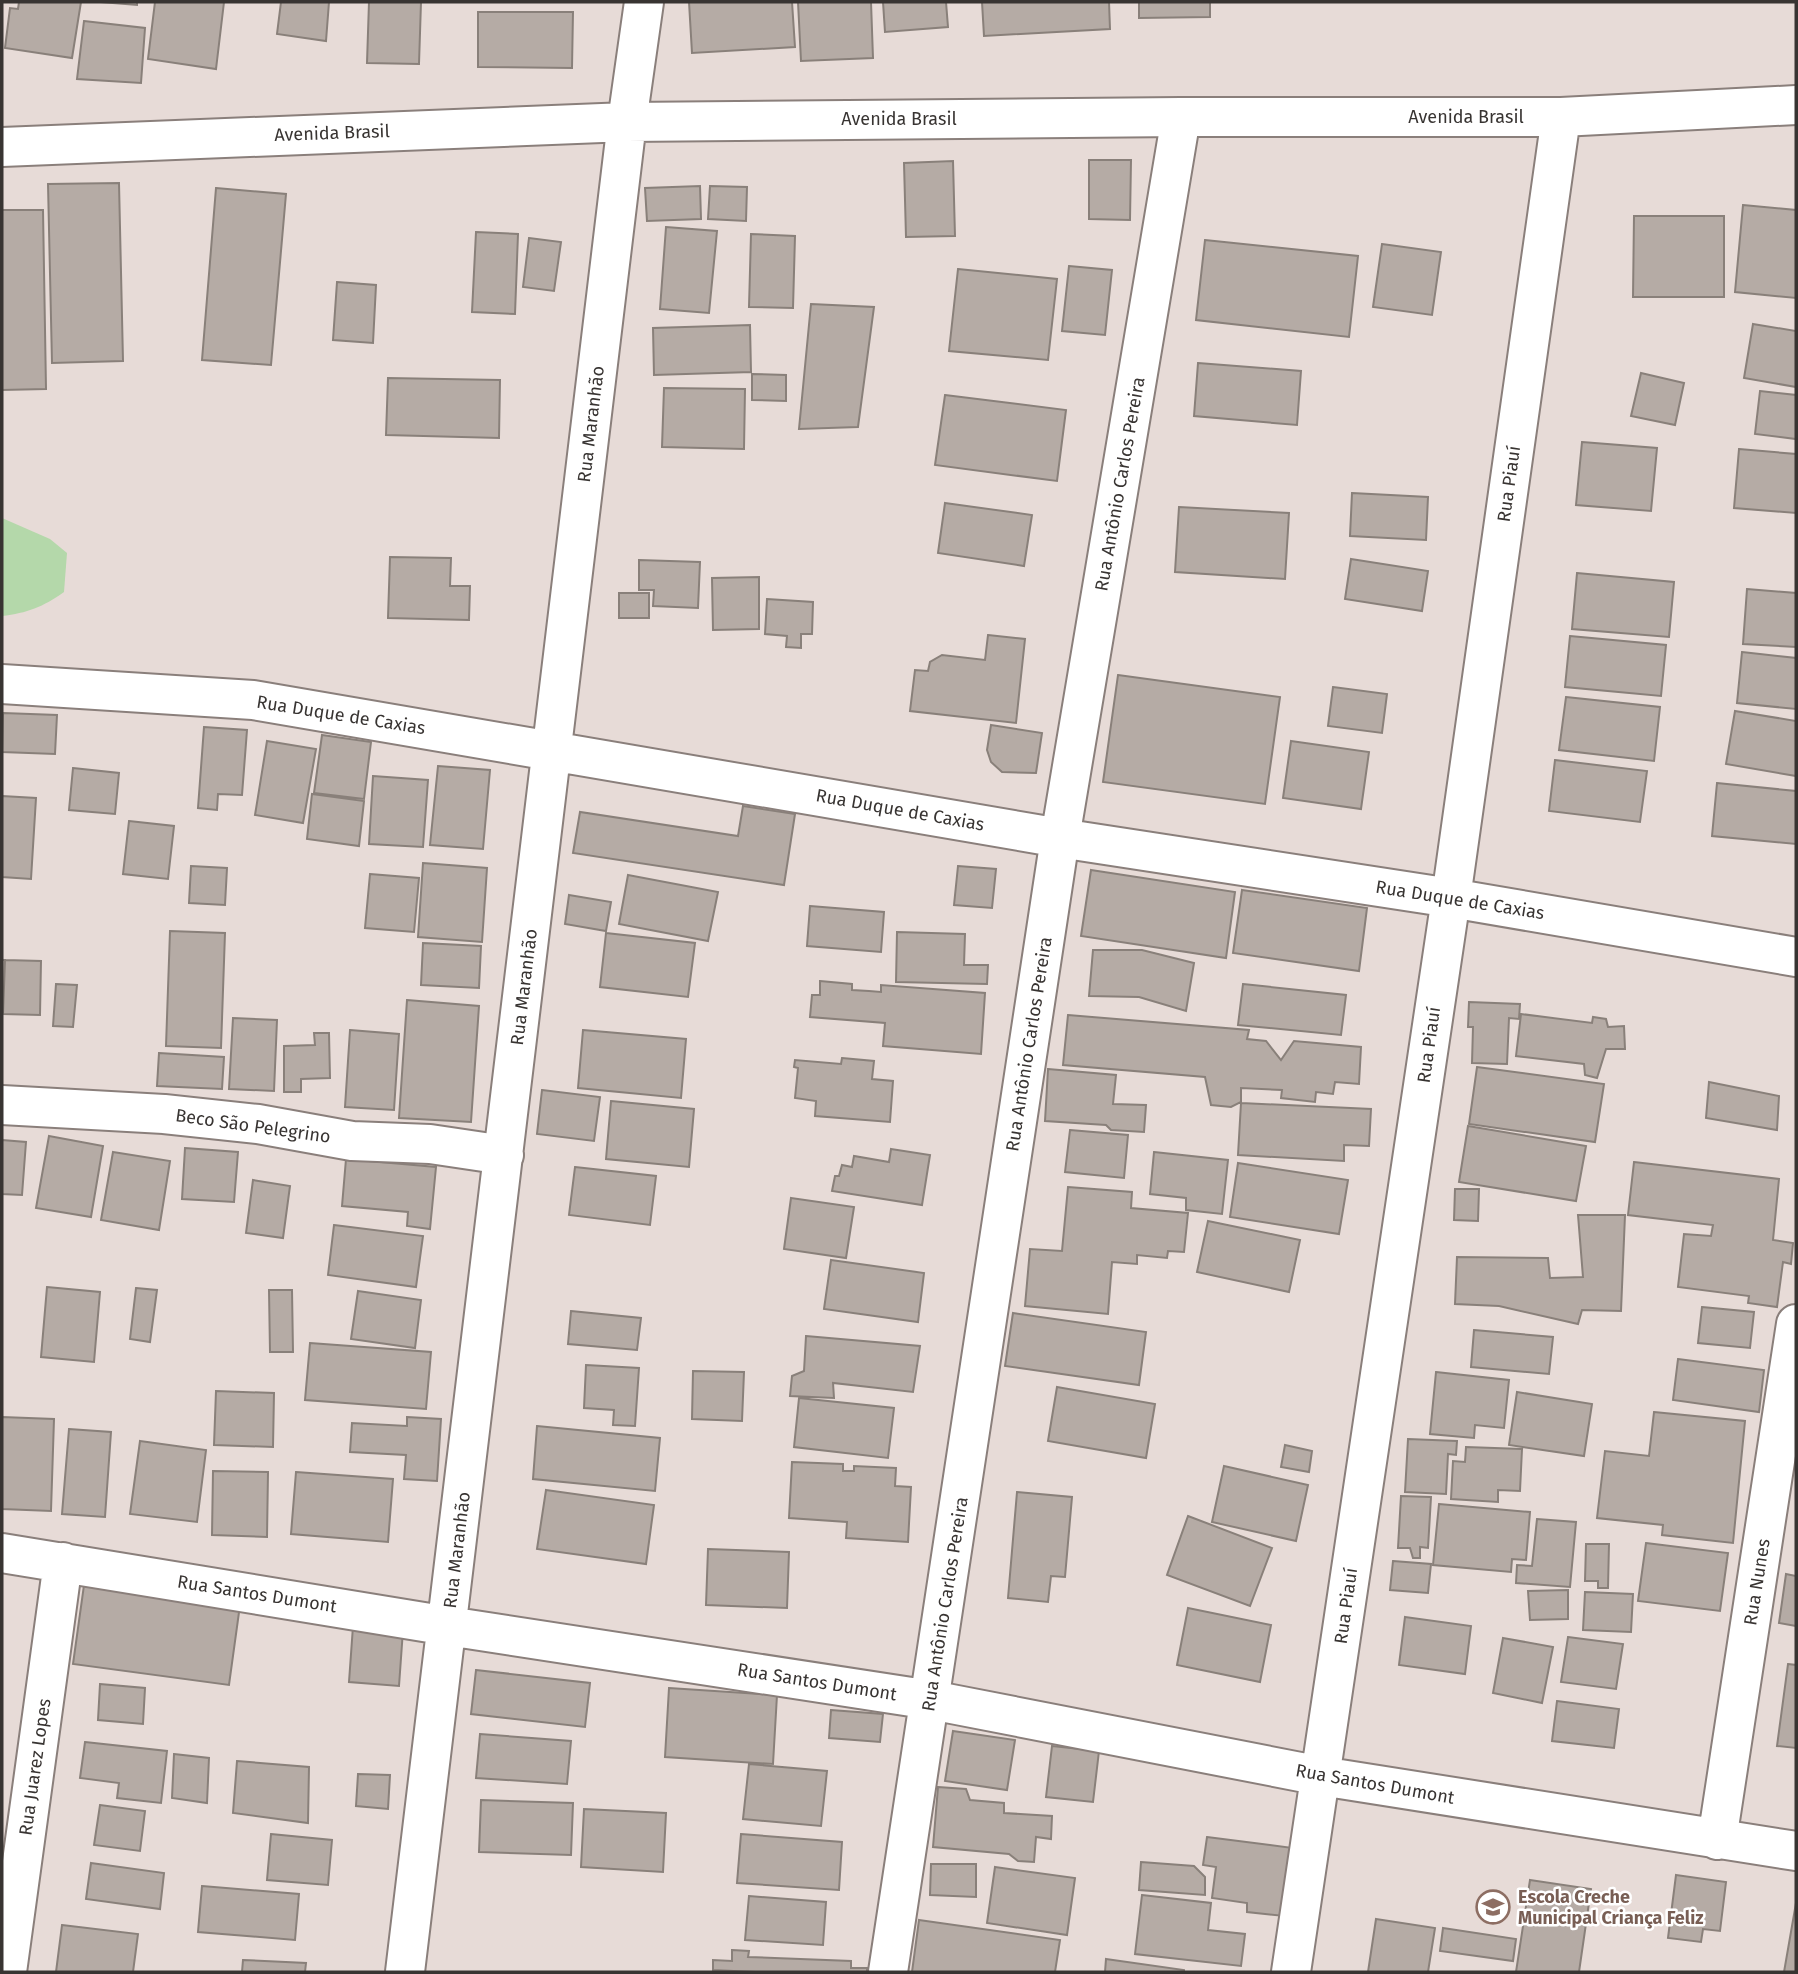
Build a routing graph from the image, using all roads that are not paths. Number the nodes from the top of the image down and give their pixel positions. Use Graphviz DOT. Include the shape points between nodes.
graph roads {
  1 [pos="644,2"];
  2 [pos="1796,105"];
  3 [pos="1181,117"];
  4 [pos="1561,117"];
  5 [pos="627,122"];
  6 [pos="2,147"];
  7 [pos="2,684"];
  8 [pos="552,750"];
  9 [pos="1060,838"];
  10 [pos="1451,898"];
  11 [pos="1796,957"];
  12 [pos="2,1104"];
  13 [pos="503,1155"];
  14 [pos="1796,1324"];
  15 [pos="2,1553"];
  16 [pos="63,1562"];
  17 [pos="448,1626"];
  18 [pos="931,1700"];
  19 [pos="1321,1776"];
  20 [pos="1717,1840"];
  21 [pos="1796,1851"];
  22 [pos="7,1972"];
  23 [pos="405,1972"];
  24 [pos="888,1972"];
  25 [pos="1291,1972"];
  1 -- 5 [label="street, Rua Maranhão"];
  2 -- 4 [label="street, Avenida Brasil"];
  3 -- 4 [label="street, Avenida Brasil"];
  3 -- 5 [label="street, Avenida Brasil"];
  3 -- 9 [label="street, Rua Antônio Carlos Pereira"];
  4 -- 10 [label="street, Rua Piauí"];
  5 -- 6 [label="street, Avenida Brasil"];
  5 -- 8 [label="street, Rua Maranhão"];
  7 -- 8 [label="street, Rua Duque de Caxias" via="253,700"];
  8 -- 9 [label="street, Rua Duque de Caxias"];
  8 -- 13 [label="street, Rua Maranhão"];
  9 -- 10 [label="street, Rua Duque de Caxias"];
  9 -- 18 [label="street, Rua Antônio Carlos Pereira"];
  10 -- 11 [label="street, Rua Duque de Caxias"];
  10 -- 19 [label="street, Rua Piauí"];
  12 -- 13 [label="street, Beco São Pelegrino" via="164,1114 352,1141 430,1144"];
  13 -- 17 [label="street, Rua Maranhão"];
  14 -- 20 [label="street, Rua Nunes"];
  15 -- 16 [label="street, Rua Santos Dumont"];
  16 -- 17 [label="street, Rua Santos Dumont"];
  16 -- 22 [label="street, Rua Juarez Lopes"];
  17 -- 18 [label="street, Rua Santos Dumont"];
  17 -- 23 [label="street, Rua Maranhão"];
  18 -- 19 [label="street, Rua Santos Dumont"];
  18 -- 24 [label="street, Rua Antônio Carlos Pereira"];
  19 -- 20 [label="street, Rua Santos Dumont"];
  19 -- 25 [label="street, Rua Piauí"];
  20 -- 21 [label="street, Rua Santos Dumont"];
}
